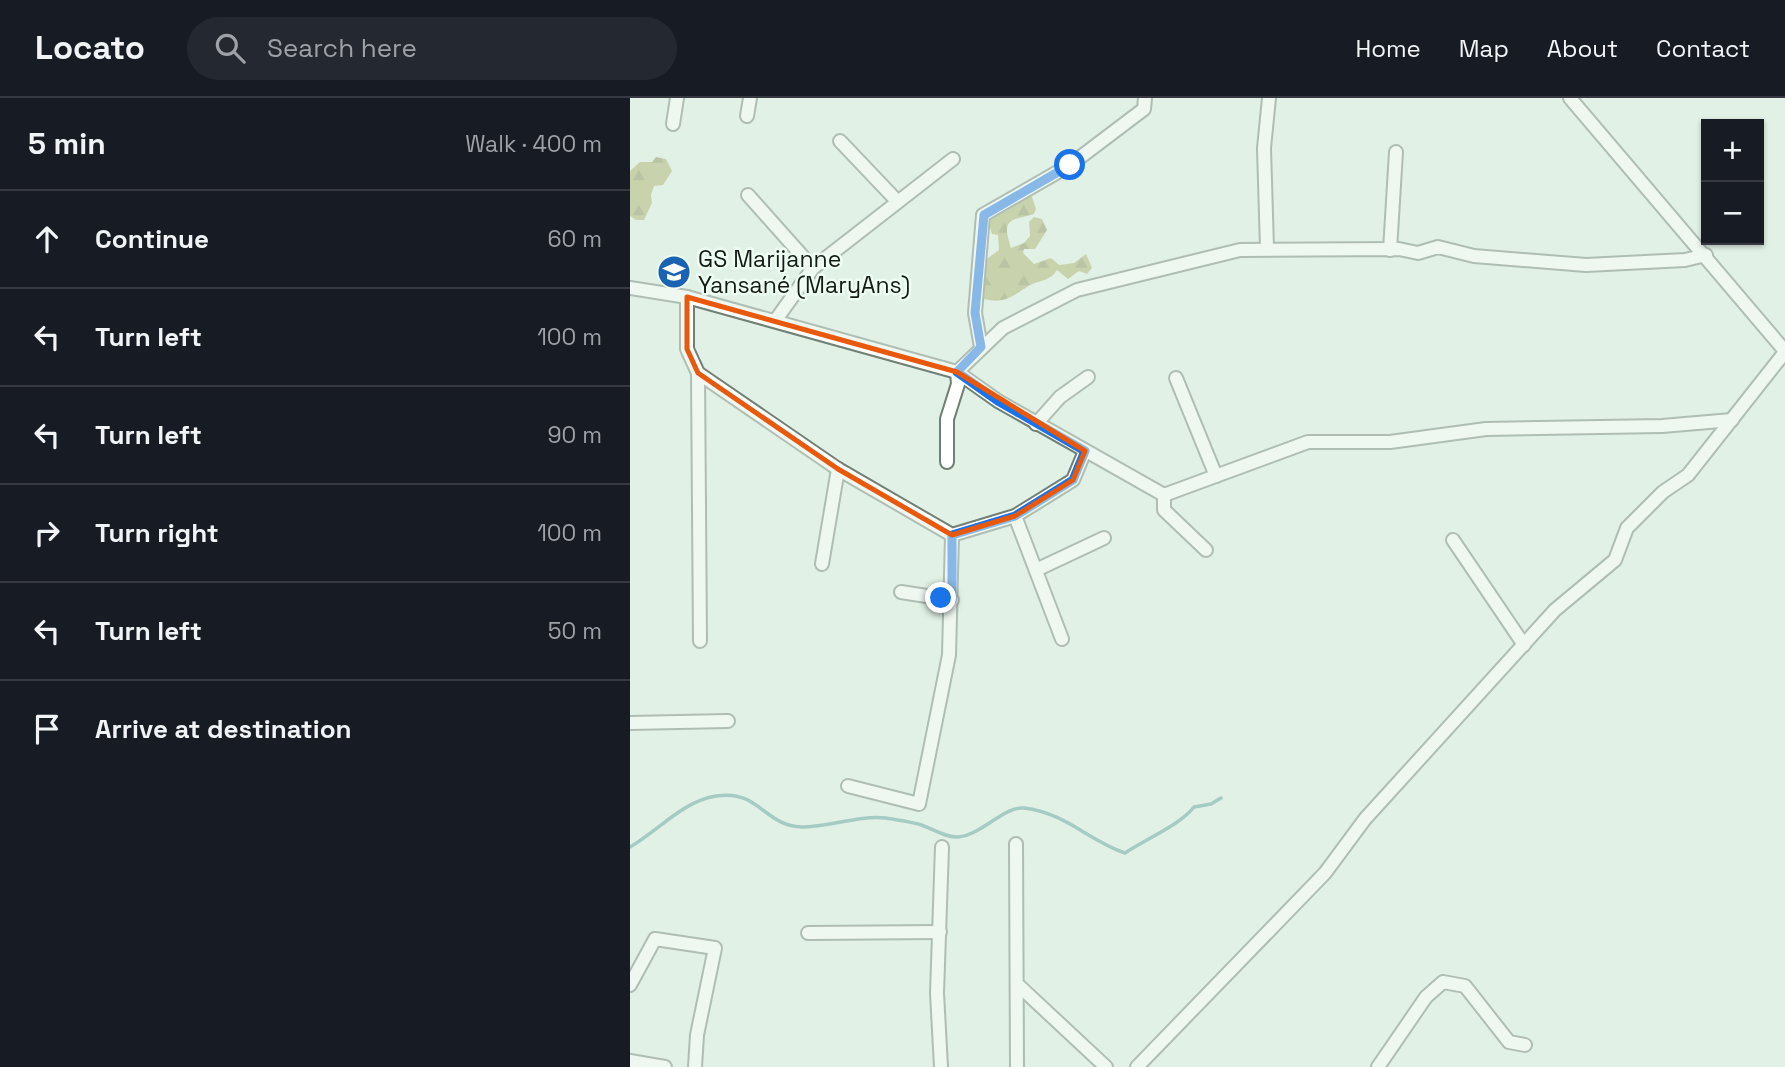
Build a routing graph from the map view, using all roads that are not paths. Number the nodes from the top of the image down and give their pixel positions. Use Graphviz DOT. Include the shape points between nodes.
graph roads {
  1 [pos="677,98"];
  2 [pos="750,98"];
  3 [pos="1145,98"];
  4 [pos="1269,98"];
  5 [pos="1570,98"];
  6 [pos="747,116"];
  7 [pos="673,124"];
  8 [pos="840,141"];
  9 [pos="1396,152"];
  10 [pos="953,159"];
  11 [pos="748,195"];
  12 [pos="897,201"];
  13 [pos="1267,248"];
  14 [pos="1390,250"];
  15 [pos="1706,255"];
  16 [pos="813,268"];
  17 [pos="630,288"];
  18 [pos="687,297"];
  19 [pos="775,321"];
  20 [pos="981,347"];
  21 [pos="1785,351"];
  22 [pos="957,372"];
  23 [pos="698,373"];
  24 [pos="1088,377"];
  25 [pos="1176,378"];
  26 [pos="1732,420"];
  27 [pos="1036,424"];
  28 [pos="1085,451"];
  29 [pos="947,462"];
  30 [pos="838,468"];
  31 [pos="1216,476"];
  32 [pos="1164,495"];
  33 [pos="1015,516"];
  34 [pos="952,535"];
  35 [pos="1104,538"];
  36 [pos="1453,540"];
  37 [pos="1206,550"];
  38 [pos="822,564"];
  39 [pos="1036,570"];
  40 [pos="901,592"];
  41 [pos="952,600"];
  42 [pos="1062,639"];
  43 [pos="700,641"];
  44 [pos="1524,645"];
  45 [pos="728,721"];
  46 [pos="630,723"];
  47 [pos="848,786"];
  48 [pos="1016,844"];
  49 [pos="942,847"];
  50 [pos="940,932"];
  51 [pos="808,933"];
  52 [pos="1017,984"];
  53 [pos="630,985"];
  54 [pos="1525,1045"];
  55 [pos="630,1061"];
  56 [pos="665,1067"];
  57 [pos="695,1067"];
  58 [pos="942,1067"];
  59 [pos="1017,1067"];
  60 [pos="1106,1067"];
  61 [pos="1137,1067"];
  62 [pos="1378,1067"];
  1 -- 7 [label="street"];
  2 -- 6 [label="street"];
  3 -- 20 [label="street" via="1144,108 1070,165 984,215 975,313"];
  4 -- 13 [label="street" via="1264,148"];
  5 -- 15 [label="street"];
  8 -- 12 [label="street"];
  9 -- 14 [label="street"];
  10 -- 12 [label="street"];
  11 -- 16 [label="street"];
  12 -- 16 [label="street"];
  13 -- 14 [label="street"];
  13 -- 20 [label="street" via="1240,250 1077,290 1003,328"];
  14 -- 15 [label="street" via="1418,253 1438,247 1474,256 1586,265"];
  15 -- 21 [label="street"];
  16 -- 19 [label="street"];
  17 -- 18 [label="street"];
  18 -- 19 [label="street"];
  18 -- 23 [label="street" via="687,349"];
  19 -- 22 [label="street"];
  20 -- 22 [label="street"];
  21 -- 26 [label="street"];
  22 -- 27 [label="street"];
  22 -- 29 [label="street" via="947,419"];
  23 -- 30 [label="street"];
  23 -- 43 [label="street"];
  24 -- 27 [label="street" via="1060,397"];
  25 -- 31 [label="street"];
  26 -- 31 [label="street" via="1486,429 1390,442 1308,442"];
  26 -- 44 [label="street" via="1688,475 1663,492 1627,528 1615,560 1555,610"];
  27 -- 28 [label="street"];
  28 -- 32 [label="street"];
  28 -- 33 [label="street" via="1073,480"];
  30 -- 34 [label="street"];
  30 -- 38 [label="street"];
  31 -- 32 [label="street"];
  32 -- 37 [label="street" via="1164,510"];
  33 -- 34 [label="street"];
  33 -- 39 [label="street"];
  34 -- 41 [label="street"];
  35 -- 39 [label="street"];
  36 -- 44 [label="street"];
  39 -- 42 [label="street"];
  40 -- 41 [label="street"];
  41 -- 47 [label="street" via="949,655 919,804"];
  44 -- 61 [label="street" via="1365,819 1325,873"];
  45 -- 46 [label="street"];
  48 -- 52 [label="street"];
  49 -- 50 [label="street"];
  50 -- 51 [label="street"];
  50 -- 58 [label="street" via="937,993"];
  52 -- 59 [label="street"];
  52 -- 60 [label="street"];
  53 -- 57 [label="street" via="655,939 715,948 696,1035"];
  54 -- 62 [label="street" via="1509,1042 1465,986 1443,982 1426,997"];
  55 -- 56 [label="street"];
}
